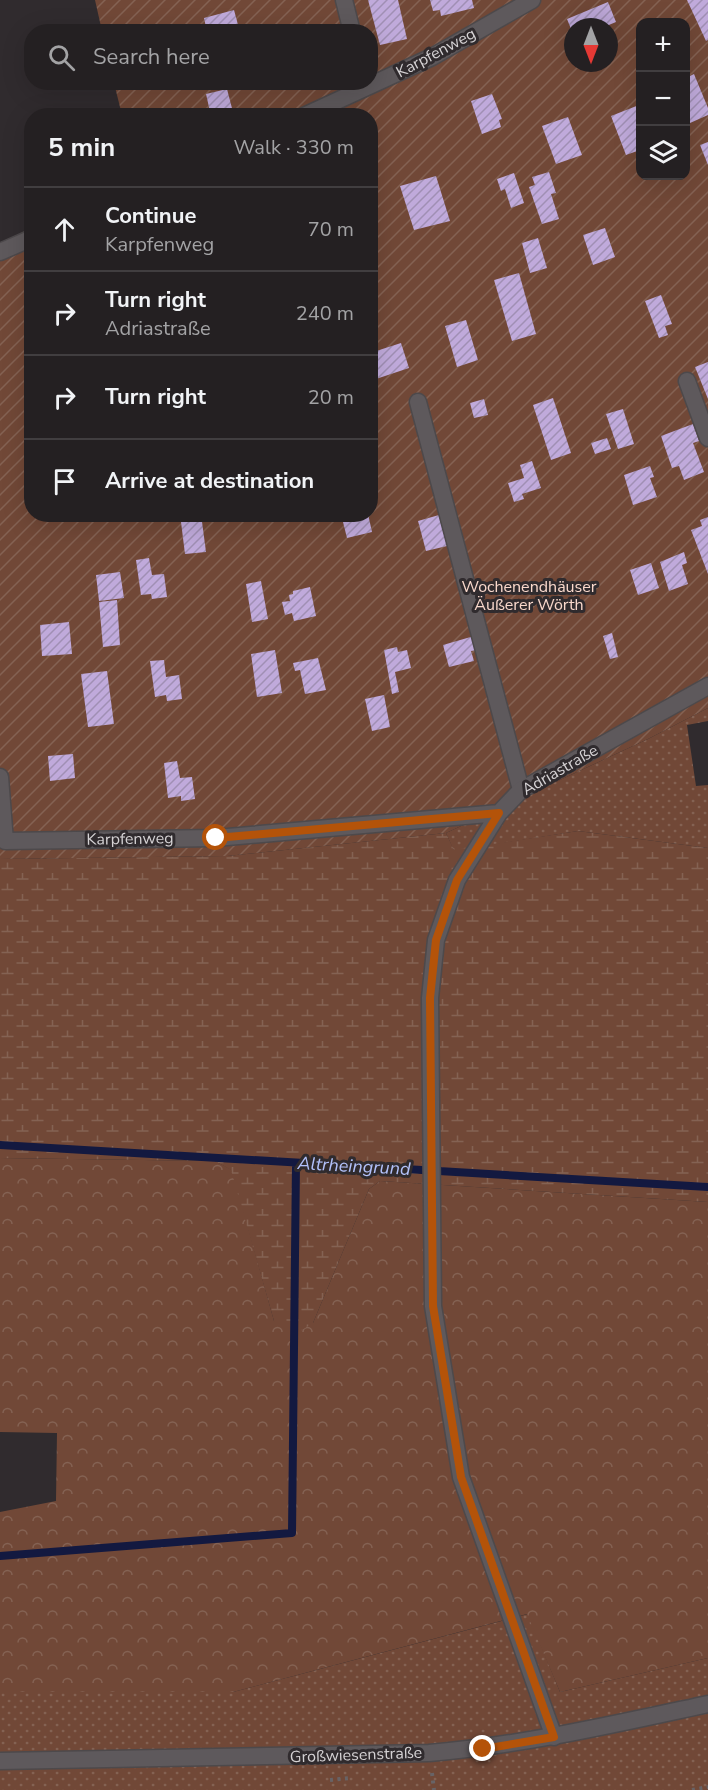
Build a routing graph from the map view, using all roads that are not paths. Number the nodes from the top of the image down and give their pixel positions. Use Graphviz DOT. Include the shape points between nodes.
graph roads {
  1 [pos="344,0"];
  2 [pos="532,0"];
  3 [pos="350,24"];
  4 [pos="378,80"];
  5 [pos="356,90"];
  6 [pos="320,108"];
  7 [pos="24,242"];
  8 [pos="0,252"];
  9 [pos="687,381"];
  10 [pos="418,402"];
  11 [pos="708,438"];
  12 [pos="708,686"];
  13 [pos="0,777"];
  14 [pos="521,790"];
  15 [pos="499,813"];
  16 [pos="708,1704"];
  17 [pos="554,1737"];
  18 [pos="0,1761"];
  1 -- 3 [label="street"];
  2 -- 4 [label="street, Karpfenweg" via="432,57"];
  5 -- 6 [label="street, Karpfenweg"];
  7 -- 8 [label="street"];
  9 -- 11 [label="street"];
  10 -- 14 [label="street"];
  12 -- 14 [label="street, Adriastraße"];
  13 -- 15 [label="street, Karpfenweg" via="5,841 216,838"];
  14 -- 15 [label="street, Adriastraße"];
  15 -- 17 [label="street, Adriastraße" via="457,880 436,940 430,998 433,1306 461,1477"];
  16 -- 17 [label="street, Großwiesenstraße"];
  17 -- 18 [label="street, Großwiesenstraße" via="483,1749 394,1756"];
}
